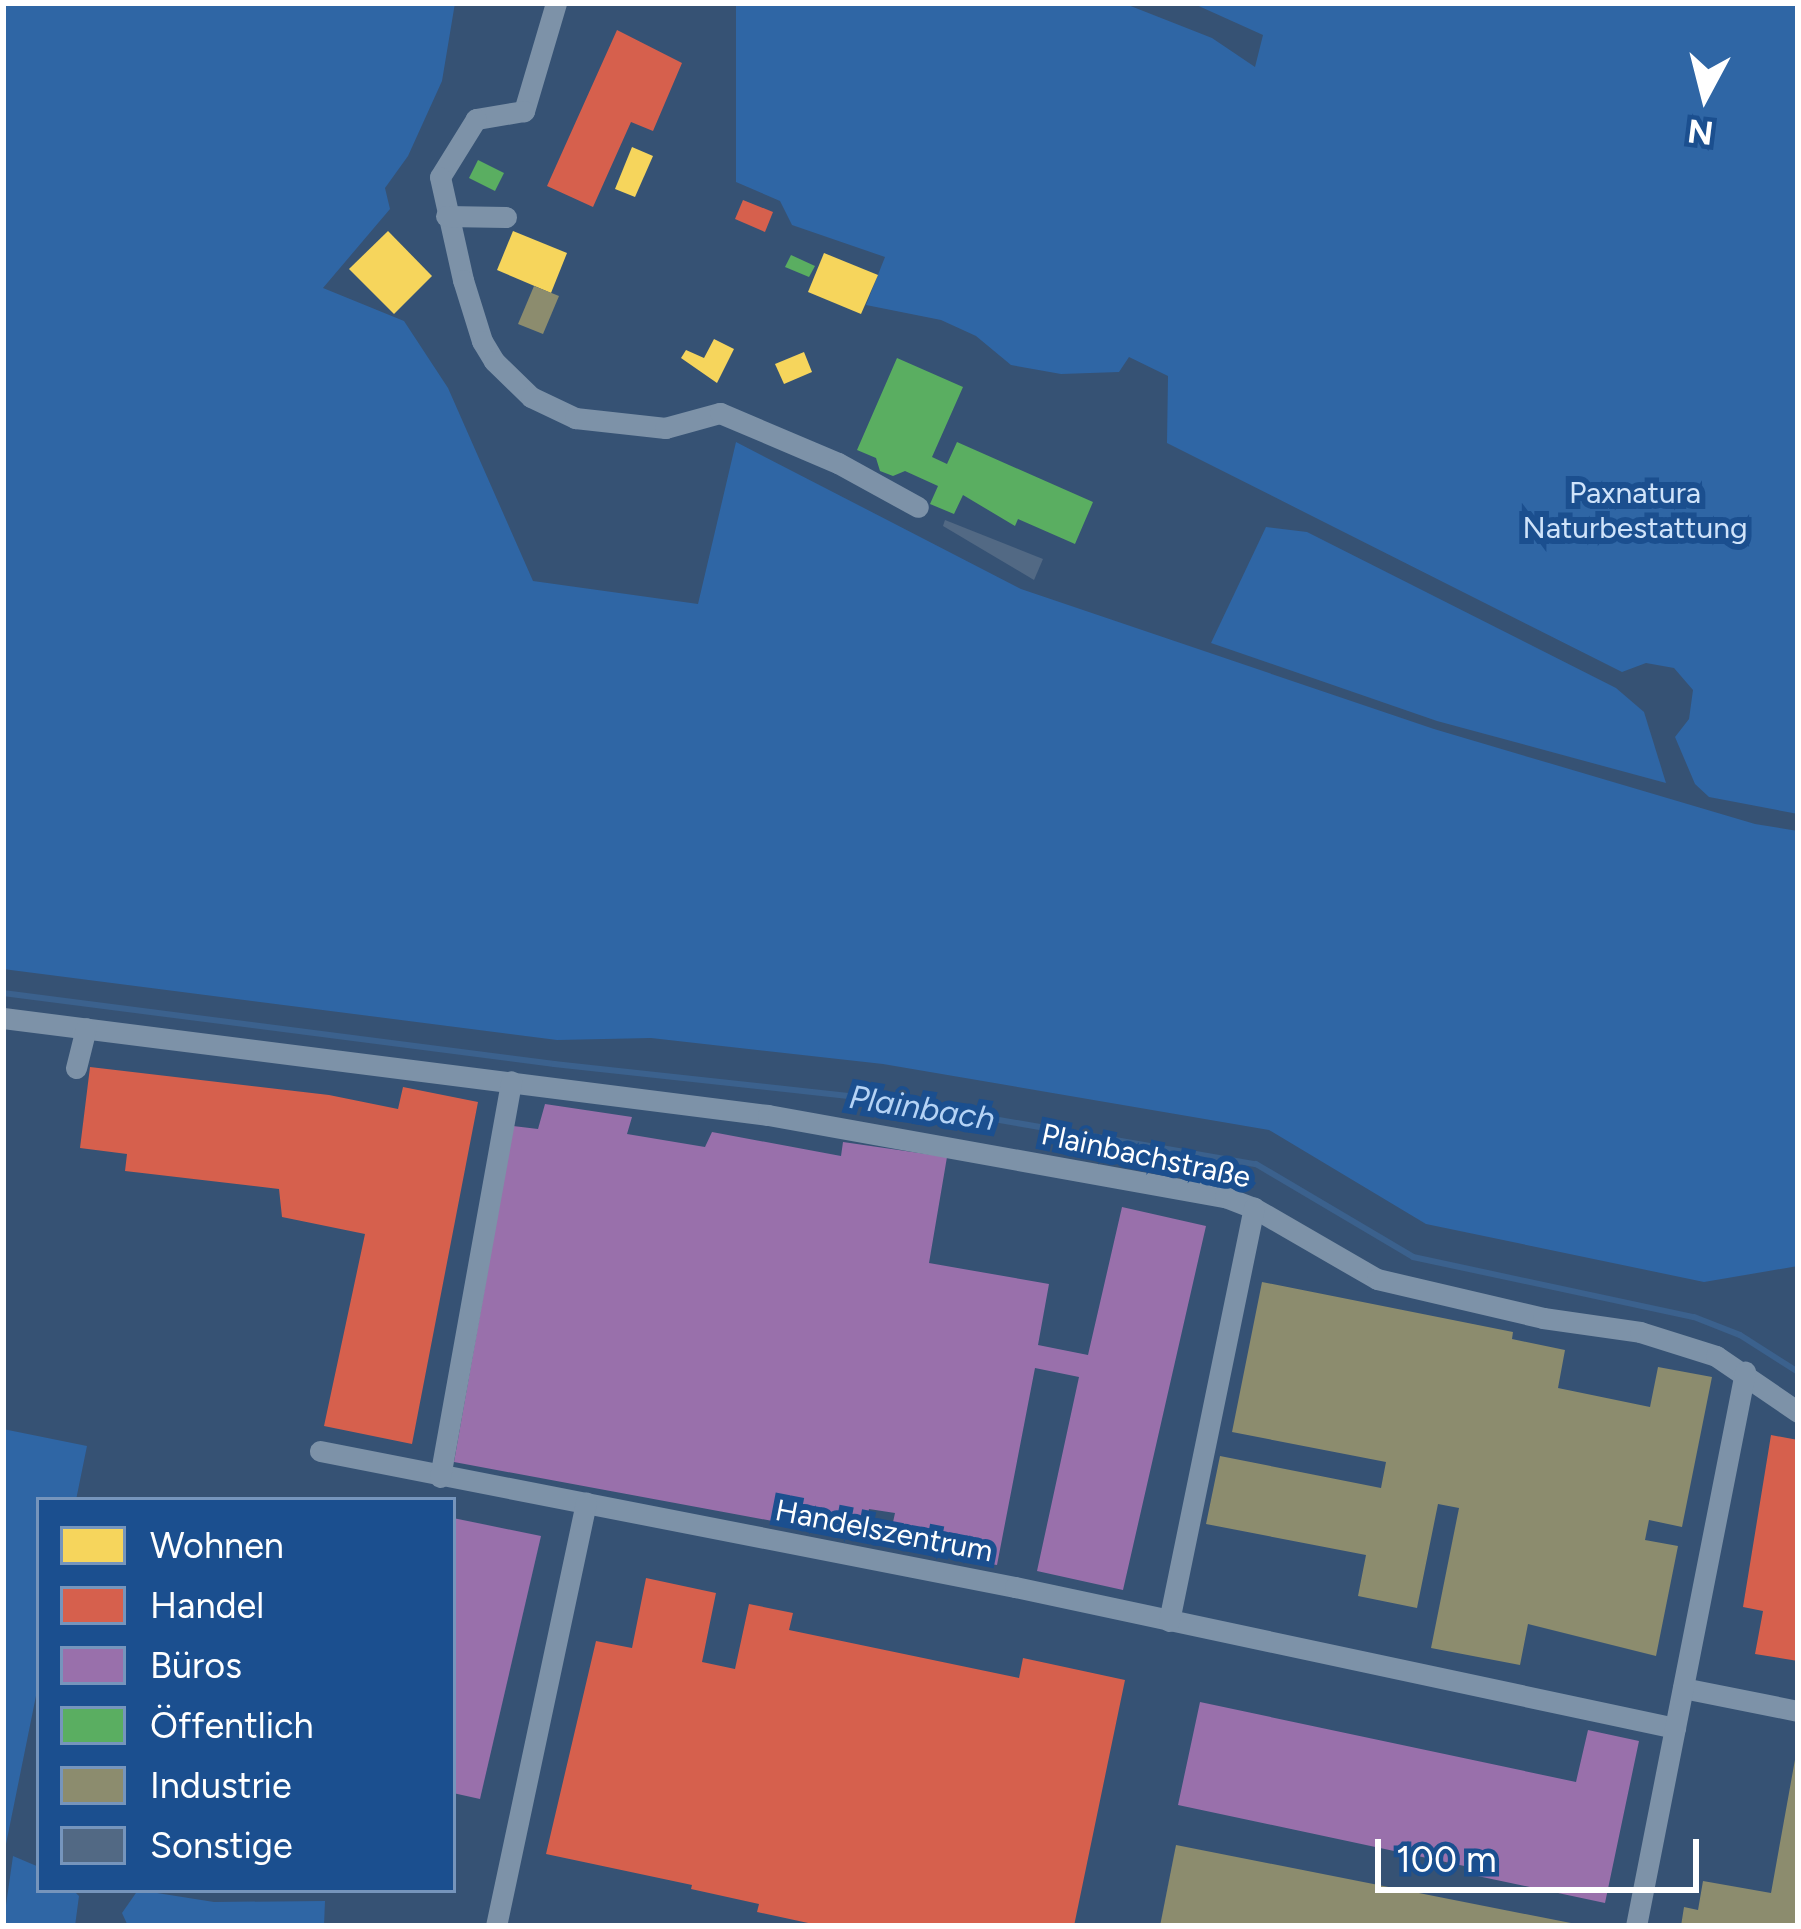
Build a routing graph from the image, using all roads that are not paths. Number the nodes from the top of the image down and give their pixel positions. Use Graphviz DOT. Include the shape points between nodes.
graph roads {
  1 [pos="556,3"];
  2 [pos="446,216"];
  3 [pos="506,217"];
  4 [pos="918,507"];
  5 [pos="3,1018"];
  6 [pos="86,1028"];
  7 [pos="76,1068"];
  8 [pos="511,1081"];
  9 [pos="1254,1208"];
  10 [pos="1745,1372"];
  11 [pos="1798,1412"];
  12 [pos="320,1451"];
  13 [pos="440,1477"];
  14 [pos="586,1502"];
  15 [pos="1169,1621"];
  16 [pos="1683,1688"];
  17 [pos="1798,1711"];
  18 [pos="1675,1728"];
  19 [pos="496,1926"];
  20 [pos="1636,1926"];
  1 -- 2 [label="street" via="524,112 476,119 440,177"];
  2 -- 3 [label="street"];
  2 -- 4 [label="street" via="482,340 506,375 552,410 635,429 720,413"];
  5 -- 6 [label="street, Plainbachstraße"];
  6 -- 7 [label="street"];
  6 -- 8 [label="street, Plainbachstraße"];
  8 -- 9 [label="street, Plainbachstraße" via="768,1115"];
  8 -- 13 [label="street"];
  9 -- 10 [label="street, Plainbachstraße" via="1377,1279 1640,1332"];
  9 -- 15 [label="street"];
  10 -- 11 [label="street, Plainbachstraße"];
  10 -- 16 [label="street"];
  12 -- 13 [label="street, Handelszentrum"];
  13 -- 14 [label="street, Handelszentrum"];
  14 -- 15 [label="street, Handelszentrum"];
  14 -- 19 [label="street"];
  15 -- 18 [label="street, Handelszentrum"];
  16 -- 17 [label="street"];
  16 -- 18 [label="street"];
  18 -- 20 [label="street"];
}
